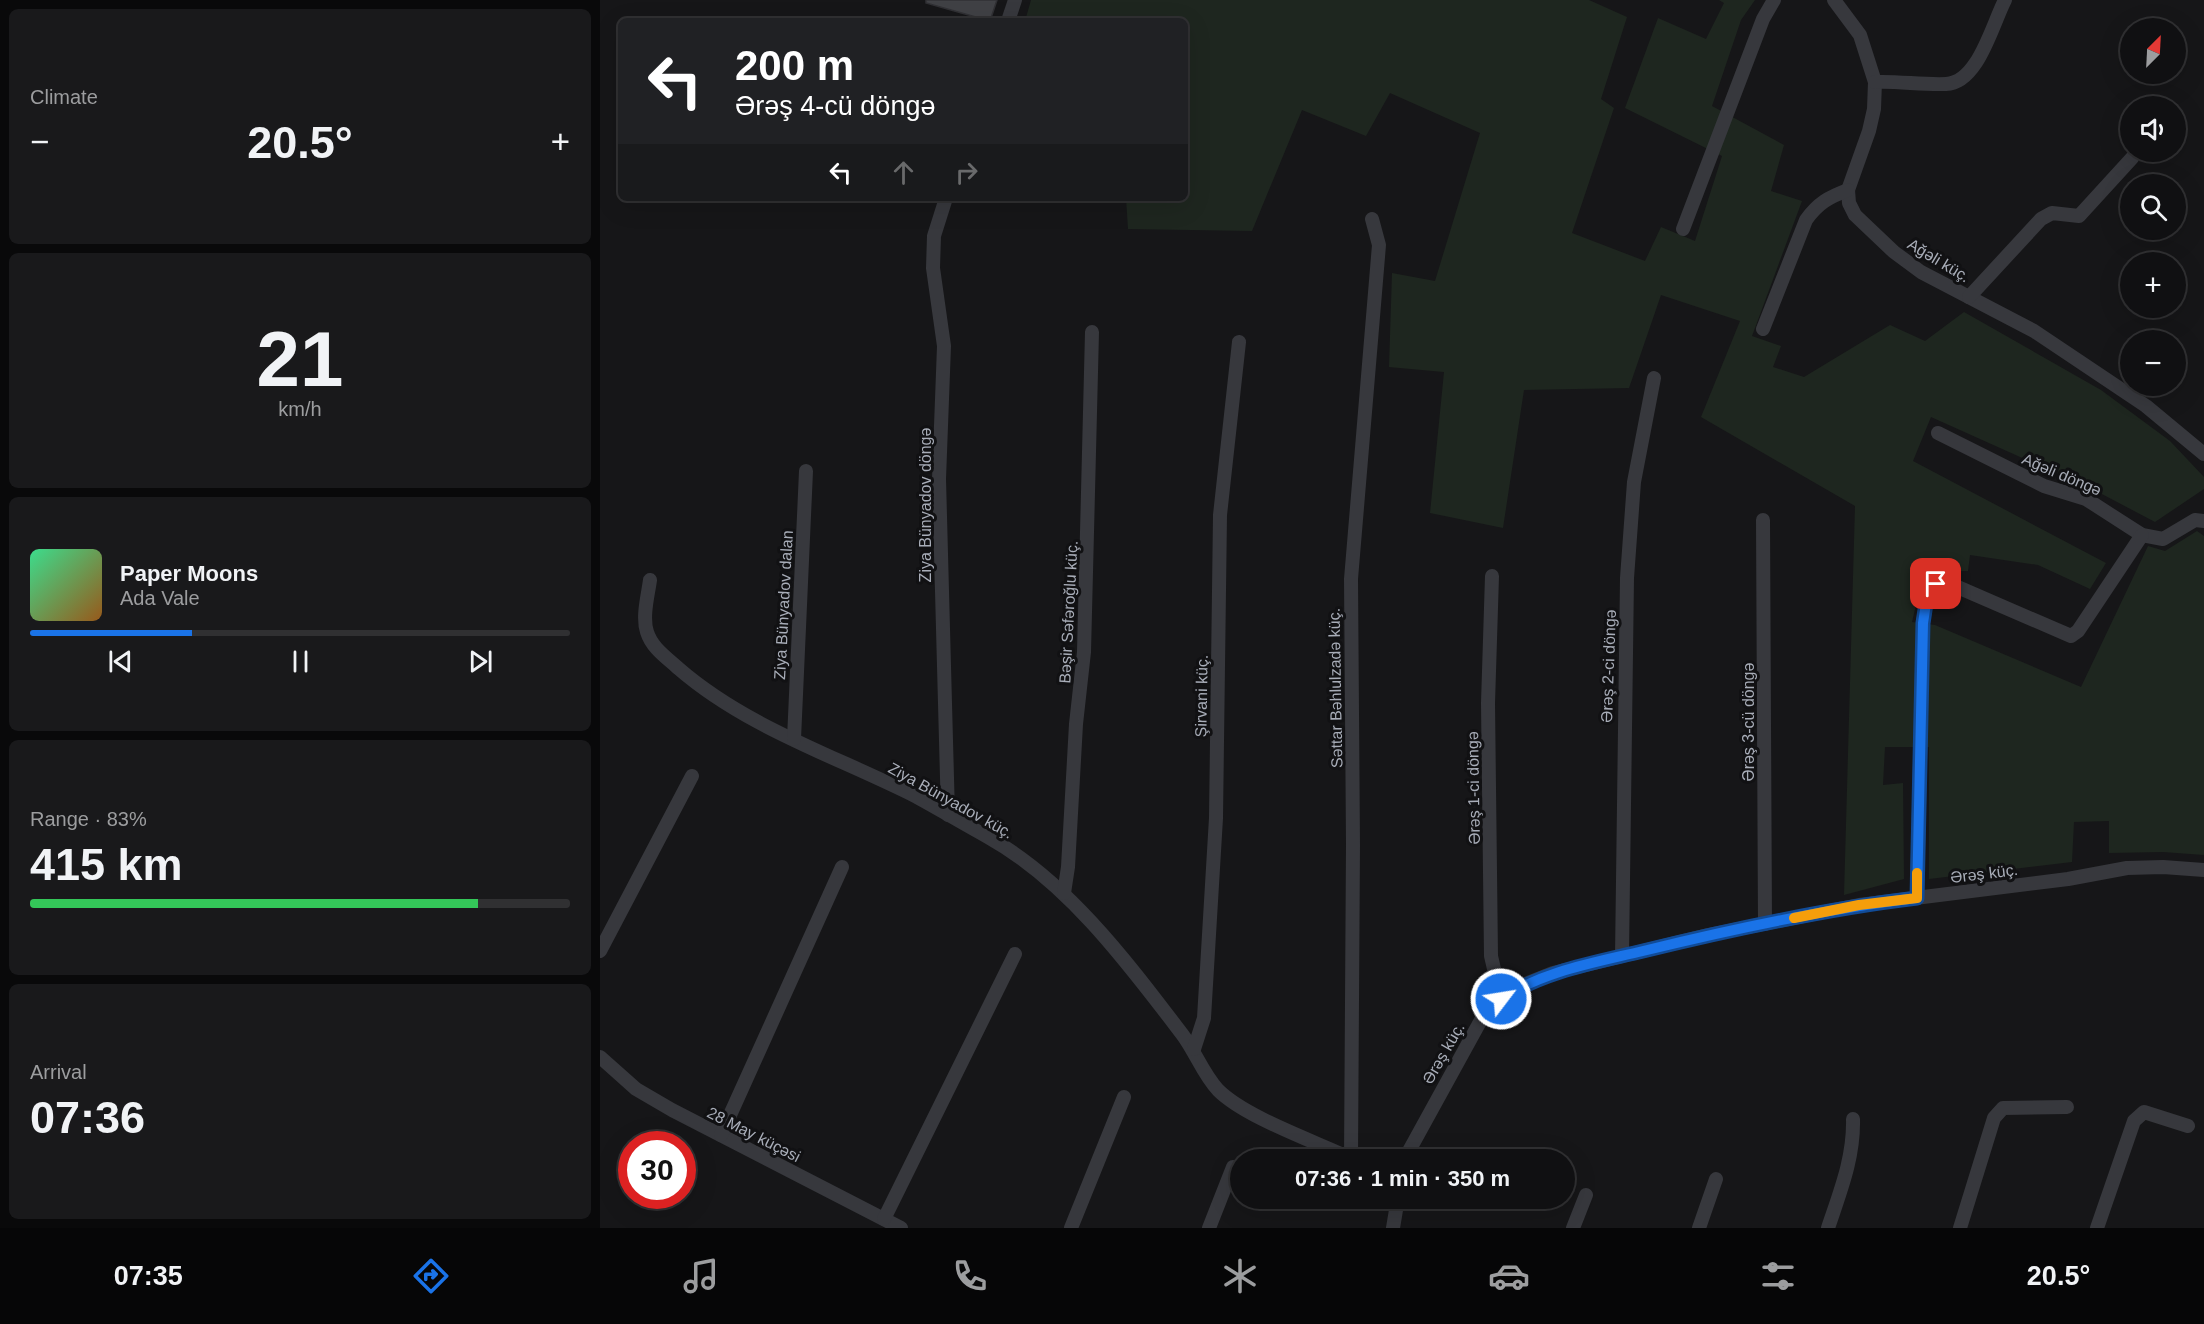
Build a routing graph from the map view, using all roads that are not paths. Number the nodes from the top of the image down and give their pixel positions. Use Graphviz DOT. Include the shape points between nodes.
graph roads {
  1 [pos="1015,0"];
  2 [pos="1774,0"];
  3 [pos="1834,0"];
  4 [pos="2005,0"];
  5 [pos="1009,18"];
  6 [pos="1875,82"];
  7 [pos="2128,162"];
  8 [pos="1848,190"];
  9 [pos="945,201"];
  10 [pos="1372,219"];
  11 [pos="1683,229"];
  12 [pos="1969,297"];
  13 [pos="1763,329"];
  14 [pos="1092,332"];
  15 [pos="1239,342"];
  16 [pos="1654,378"];
  17 [pos="1938,433"];
  18 [pos="2204,454"];
  19 [pos="806,471"];
  20 [pos="1763,520"];
  21 [pos="2204,521"];
  22 [pos="2142,535"];
  23 [pos="1491,576"];
  24 [pos="650,580"];
  25 [pos="794,739"];
  26 [pos="692,776"];
  27 [pos="948,815"];
  28 [pos="842,867"];
  29 [pos="2204,870"];
  30 [pos="1064,893"];
  31 [pos="1917,898"];
  32 [pos="1765,924"];
  33 [pos="600,951"];
  34 [pos="1015,954"];
  35 [pos="1622,956"];
  36 [pos="1501,999"];
  37 [pos="1194,1049"];
  38 [pos="600,1057"];
  39 [pos="1124,1097"];
  40 [pos="2067,1107"];
  41 [pos="1853,1119"];
  42 [pos="2188,1126"];
  43 [pos="721,1135"];
  44 [pos="1332,1149"];
  45 [pos="1353,1149"];
  46 [pos="1410,1149"];
  47 [pos="1230,1175"];
  48 [pos="1716,1179"];
  49 [pos="1586,1195"];
  50 [pos="1396,1209"];
  51 [pos="884,1219"];
  52 [pos="901,1228"];
  53 [pos="1071,1228"];
  54 [pos="1209,1228"];
  55 [pos="1393,1228"];
  56 [pos="1574,1228"];
  57 [pos="1699,1228"];
  58 [pos="1828,1228"];
  59 [pos="1960,1228"];
  60 [pos="2097,1228"];
  1 -- 5 [label="street"];
  2 -- 11 [label="street" via="1763,19"];
  3 -- 6 [label="street" via="1860,35"];
  4 -- 6 [label="street" via="1980,57 1962,79 1948,84"];
  6 -- 8 [label="street" via="1869,131"];
  7 -- 12 [label="street" via="2079,216 2052,213 2041,219"];
  8 -- 12 [label="street, Ağəli küç." via="1855,215 1894,252 1921,272"];
  8 -- 13 [label="street" via="1826,198 1806,220"];
  9 -- 27 [label="street, Ziya Bünyadov döngə" via="934,236 933,268 944,346 939,479"];
  10 -- 45 [label="street, Səttar Bəhlulzadə küç." via="1379,245 1351,579"];
  12 -- 18 [label="street, Ağəli küç." via="2034,331 2146,406"];
  14 -- 30 [label="street, Bəşir Səfəroğlu küç." via="1084,652"];
  15 -- 37 [label="street, Şirvani küç." via="1220,515 1216,818 1204,1018"];
  16 -- 35 [label="street, Ərəş 2-ci döngə" via="1634,482 1627,578"];
  17 -- 22 [label="street, Ağəli döngə" via="2043,486 2086,499"];
  19 -- 25 [label="street, Ziya Bünyadov dalan"];
  20 -- 32 [label="street, Ərəş 3-cü döngə"];
  21 -- 22 [label="street" via="2195,520 2163,538"];
  22 -- 31 [label="street" via="2071,636 1946,582 1936,584 1927,597 1923,623"];
  23 -- 36 [label="street, Ərəş 1-ci döngə" via="1491,956"];
  24 -- 25 [label="street, Ziya Bünyadov küç." via="645,621 656,649 719,700"];
  25 -- 27 [label="street, Ziya Bünyadov küç."];
  26 -- 33 [label="street"];
  27 -- 30 [label="street, Ziya Bünyadov küç." via="995,841"];
  28 -- 43 [label="street"];
  29 -- 31 [label="street, Ərəş küç." via="2127,868"];
  30 -- 37 [label="street, Ziya Bünyadov küç."];
  31 -- 32 [label="street, Ərəş küç."];
  32 -- 35 [label="street, Ərəş küç."];
  34 -- 51 [label="street"];
  35 -- 36 [label="street, Ərəş küç." via="1553,973"];
  36 -- 46 [label="street, Ərəş küç." via="1466,1043"];
  37 -- 44 [label="street, Ziya Bünyadov küç." via="1208,1077 1232,1101"];
  38 -- 43 [label="street, 28 May küçəsi" via="636,1089"];
  39 -- 53 [label="street"];
  40 -- 59 [label="street" via="2003,1108 1994,1118"];
  41 -- 58 [label="street" via="1854,1140 1848,1167"];
  42 -- 60 [label="street" via="2144,1112 2134,1122"];
  43 -- 51 [label="street, 28 May küçəsi"];
  47 -- 54 [label="street"];
  48 -- 57 [label="street"];
  49 -- 56 [label="street"];
  50 -- 55 [label="street"];
  51 -- 52 [label="street, 28 May küçəsi"];
}
